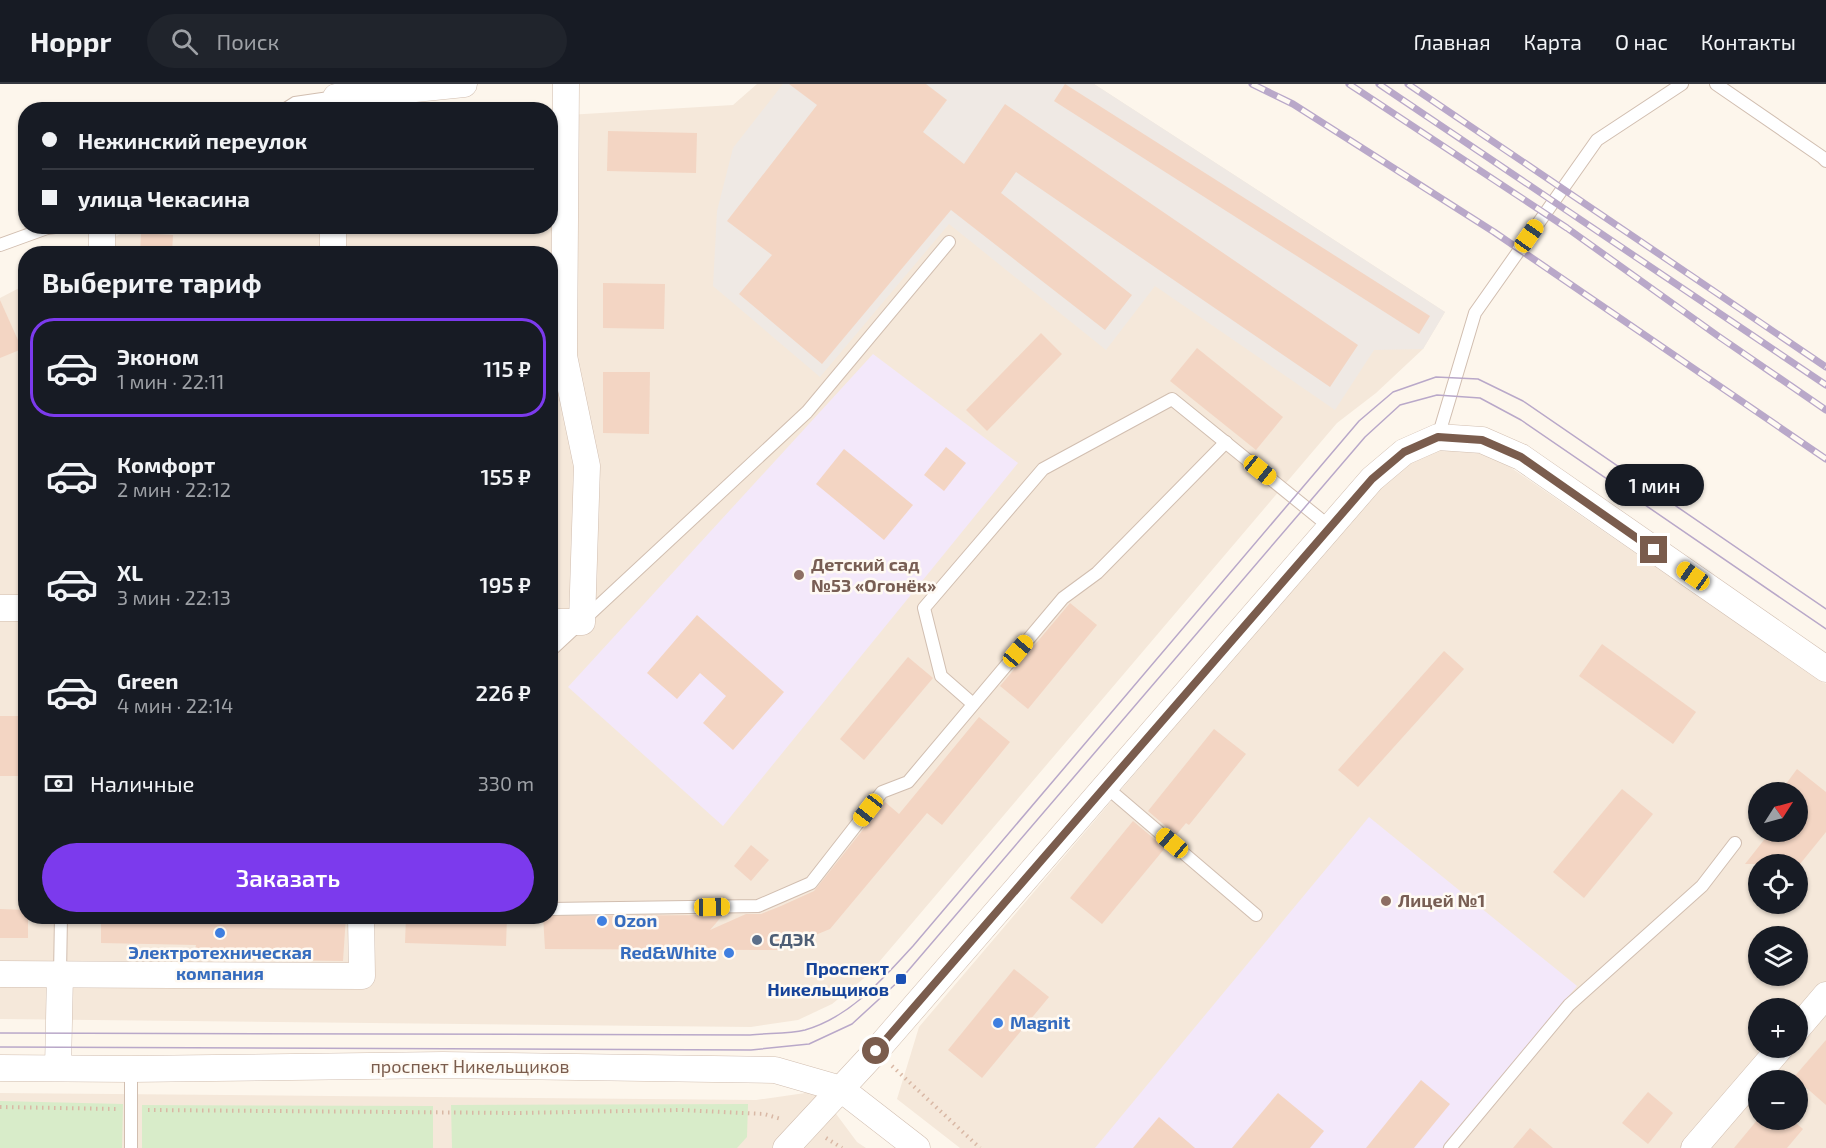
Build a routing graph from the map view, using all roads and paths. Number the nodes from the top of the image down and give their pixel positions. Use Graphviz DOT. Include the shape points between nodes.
graph roads {
  1 [pos="464,84"];
  2 [pos="566,84"];
  3 [pos="1682,84"];
  4 [pos="1716,84"];
  5 [pos="343,102"];
  6 [pos="1826,161"];
  7 [pos="30,234"];
  8 [pos="949,242"];
  9 [pos="0,245"];
  10 [pos="1438,437"];
  11 [pos="1226,442"];
  12 [pos="1330,527"];
  13 [pos="0,608"];
  14 [pos="18,608"];
  15 [pos="558,622"];
  16 [pos="582,622"];
  17 [pos="558,644"];
  18 [pos="1826,669"];
  19 [pos="974,704"];
  20 [pos="1105,786"];
  21 [pos="1735,843"];
  22 [pos="558,909"];
  23 [pos="1256,915"];
  24 [pos="61,924"];
  25 [pos="362,924"];
  26 [pos="0,974"];
  27 [pos="60,974"];
  28 [pos="1826,995"];
  29 [pos="1808,1016"];
  30 [pos="876,1051"];
  31 [pos="1772,1058"];
  32 [pos="0,1068"];
  33 [pos="58,1068"];
  34 [pos="131,1069"];
  35 [pos="841,1089"];
  36 [pos="0,1107"];
  37 [pos="131,1109"];
  38 [pos="807,1125"];
  39 [pos="131,1148"];
  40 [pos="786,1148"];
  41 [pos="842,1148"];
  42 [pos="917,1148"];
  43 [pos="980,1148"];
  44 [pos="1450,1148"];
  45 [pos="1694,1148"];
  1 -- 5 [label="street"];
  2 -- 16 [label="street" via="564,356 587,466"];
  3 -- 10 [label="lane" via="1597,140 1475,313"];
  4 -- 6 [label="lane"];
  7 -- 9 [label="lane"];
  8 -- 16 [label="lane" via="807,412"];
  10 -- 12 [label="street" via="1404,452 1372,479"];
  10 -- 18 [label="street" via="1482,440 1521,457"];
  11 -- 12 [label="lane"];
  11 -- 19 [label="lane" via="1097,573 1063,598"];
  11 -- 19 [label="lane" via="1172,399 1043,468 924,608 941,676"];
  12 -- 20 [label="street"];
  13 -- 14 [label="street"];
  15 -- 16 [label="street"];
  16 -- 17 [label="lane"];
  19 -- 22 [label="lane" via="908,782 882,792 811,883 758,906"];
  20 -- 23 [label="lane"];
  20 -- 30 [label="street"];
  21 -- 44 [label="lane" via="1702,886 1569,1005"];
  24 -- 27 [label="lane"];
  25 -- 27 [label="street" via="362,976"];
  26 -- 27 [label="street"];
  27 -- 33 [label="street"];
  28 -- 29 [label="street"];
  30 -- 35 [label="street"];
  30 -- 43 [label="path"];
  31 -- 45 [label="street"];
  32 -- 33 [label="street, проспект Никельщиков"];
  33 -- 34 [label="street, проспект Никельщиков"];
  34 -- 35 [label="street, проспект Никельщиков" via="444,1065 775,1070"];
  34 -- 37 [label="lane"];
  35 -- 38 [label="street"];
  35 -- 42 [label="street, проспект Никельщиков"];
  36 -- 37 [label="path"];
  37 -- 38 [label="path" via="506,1113 681,1110 764,1114"];
  37 -- 39 [label="lane"];
  38 -- 40 [label="street"];
  38 -- 41 [label="path"];
}
